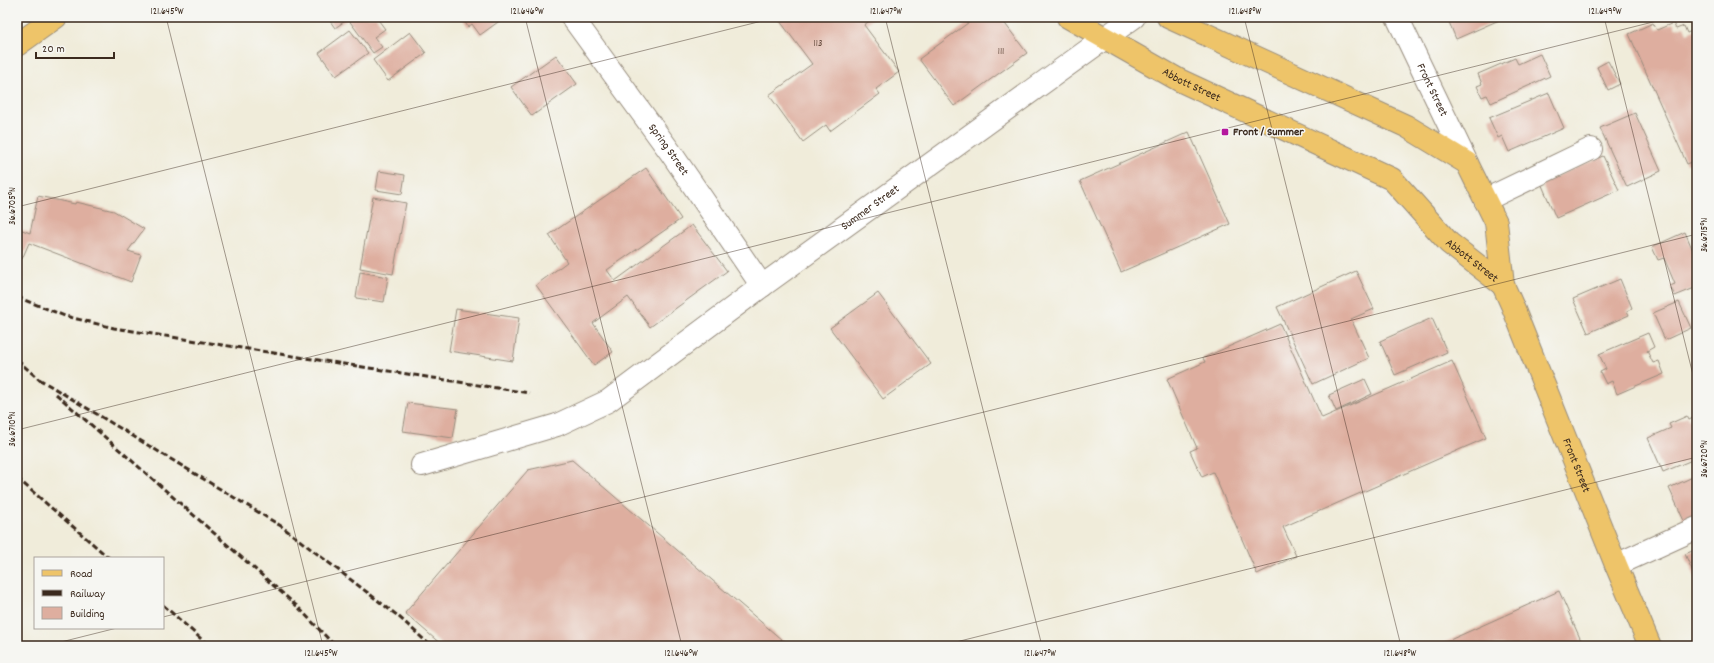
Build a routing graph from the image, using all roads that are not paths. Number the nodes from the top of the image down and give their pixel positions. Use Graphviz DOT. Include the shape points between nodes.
graph roads {
  1 [pos="56,17"];
  2 [pos="572,17"];
  3 [pos="1068,17"];
  4 [pos="1134,17"];
  5 [pos="1168,17"];
  6 [pos="1397,17"];
  7 [pos="1104,38"];
  8 [pos="17,45"];
  9 [pos="1592,149"];
  10 [pos="1467,163"];
  11 [pos="1485,200"];
  12 [pos="1503,285"];
  13 [pos="762,286"];
  14 [pos="422,465"];
  15 [pos="1697,528"];
  16 [pos="1616,566"];
  17 [pos="1650,646"];
  1 -- 8 [label="main road"];
  2 -- 13 [label="street, Spring Street" via="671,153"];
  3 -- 7 [label="main road, Abbott Street"];
  4 -- 7 [label="street, Summer Street"];
  5 -- 10 [label="main road" via="1406,126"];
  6 -- 10 [label="street, Front Street"];
  7 -- 12 [label="main road, Abbott Street" via="1180,80 1392,179 1449,242"];
  7 -- 13 [label="street, Summer Street"];
  9 -- 11 [label="street"];
  10 -- 11 [label="main road, Abbott Street"];
  11 -- 12 [label="main road, Abbott Street" via="1496,222"];
  12 -- 16 [label="main road, Front Street"];
  13 -- 14 [label="street, Summer Street" via="608,401 558,425"];
  15 -- 16 [label="street"];
  16 -- 17 [label="main road, Front Street"];
}
